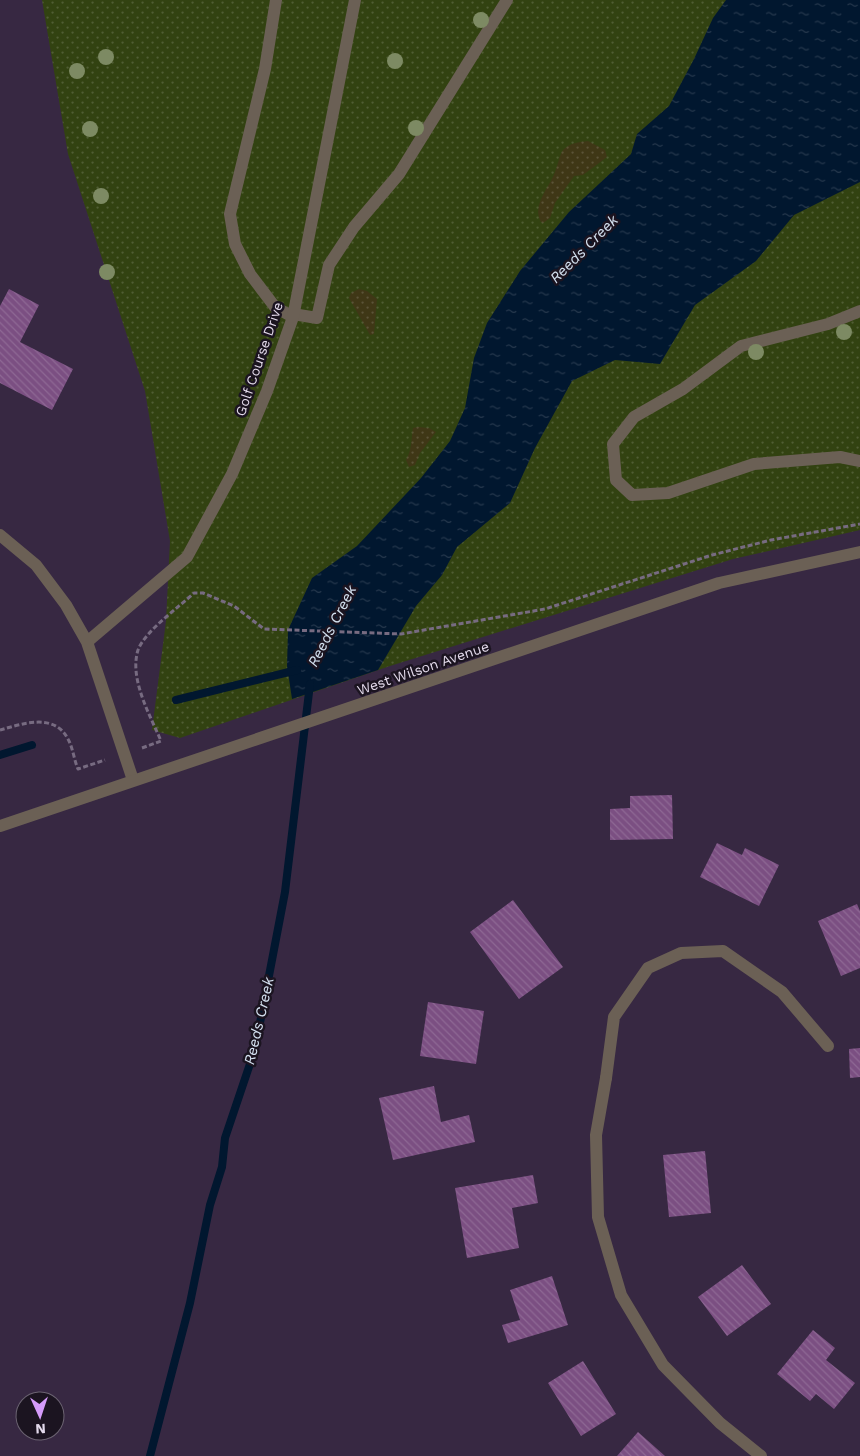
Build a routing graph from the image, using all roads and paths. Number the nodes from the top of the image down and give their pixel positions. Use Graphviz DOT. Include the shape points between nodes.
graph roads {
  1 [pos="276,0"];
  2 [pos="355,0"];
  3 [pos="507,0"];
  4 [pos="860,311"];
  5 [pos="293,316"];
  6 [pos="860,461"];
  7 [pos="860,524"];
  8 [pos="0,535"];
  9 [pos="860,552"];
  10 [pos="87,642"];
  11 [pos="0,730"];
  12 [pos="153,744"];
  13 [pos="108,759"];
  14 [pos="134,780"];
  15 [pos="0,826"];
  16 [pos="828,1046"];
  17 [pos="761,1456"];
  1 -- 5 [label="street" via="265,68 230,214 235,244 250,274 275,307"];
  2 -- 5 [label="street, Golf Course Drive"];
  3 -- 5 [label="street" via="399,174 354,227 329,265 316,318"];
  4 -- 6 [label="street" via="828,324 741,346 683,388 634,417 613,444 616,480 632,495 668,493 754,464 840,457"];
  5 -- 10 [label="street, Golf Course Drive" via="267,391 232,474 187,557"];
  7 -- 12 [label="path" via="771,540 712,555 545,609 401,634 264,629 234,606 203,593 194,593 149,634 138,649 138,684 161,741"];
  8 -- 10 [label="street" via="36,565 66,605"];
  9 -- 14 [label="street, West Wilson Avenue" via="719,583"];
  10 -- 14 [label="street"];
  11 -- 13 [label="path" via="28,722 46,722 59,727 68,739 78,769"];
  14 -- 15 [label="street, West Wilson Avenue"];
  16 -- 17 [label="street" via="782,992 723,951 681,953 648,968 614,1017 596,1135 598,1217 621,1295 663,1365 720,1423"];
}
